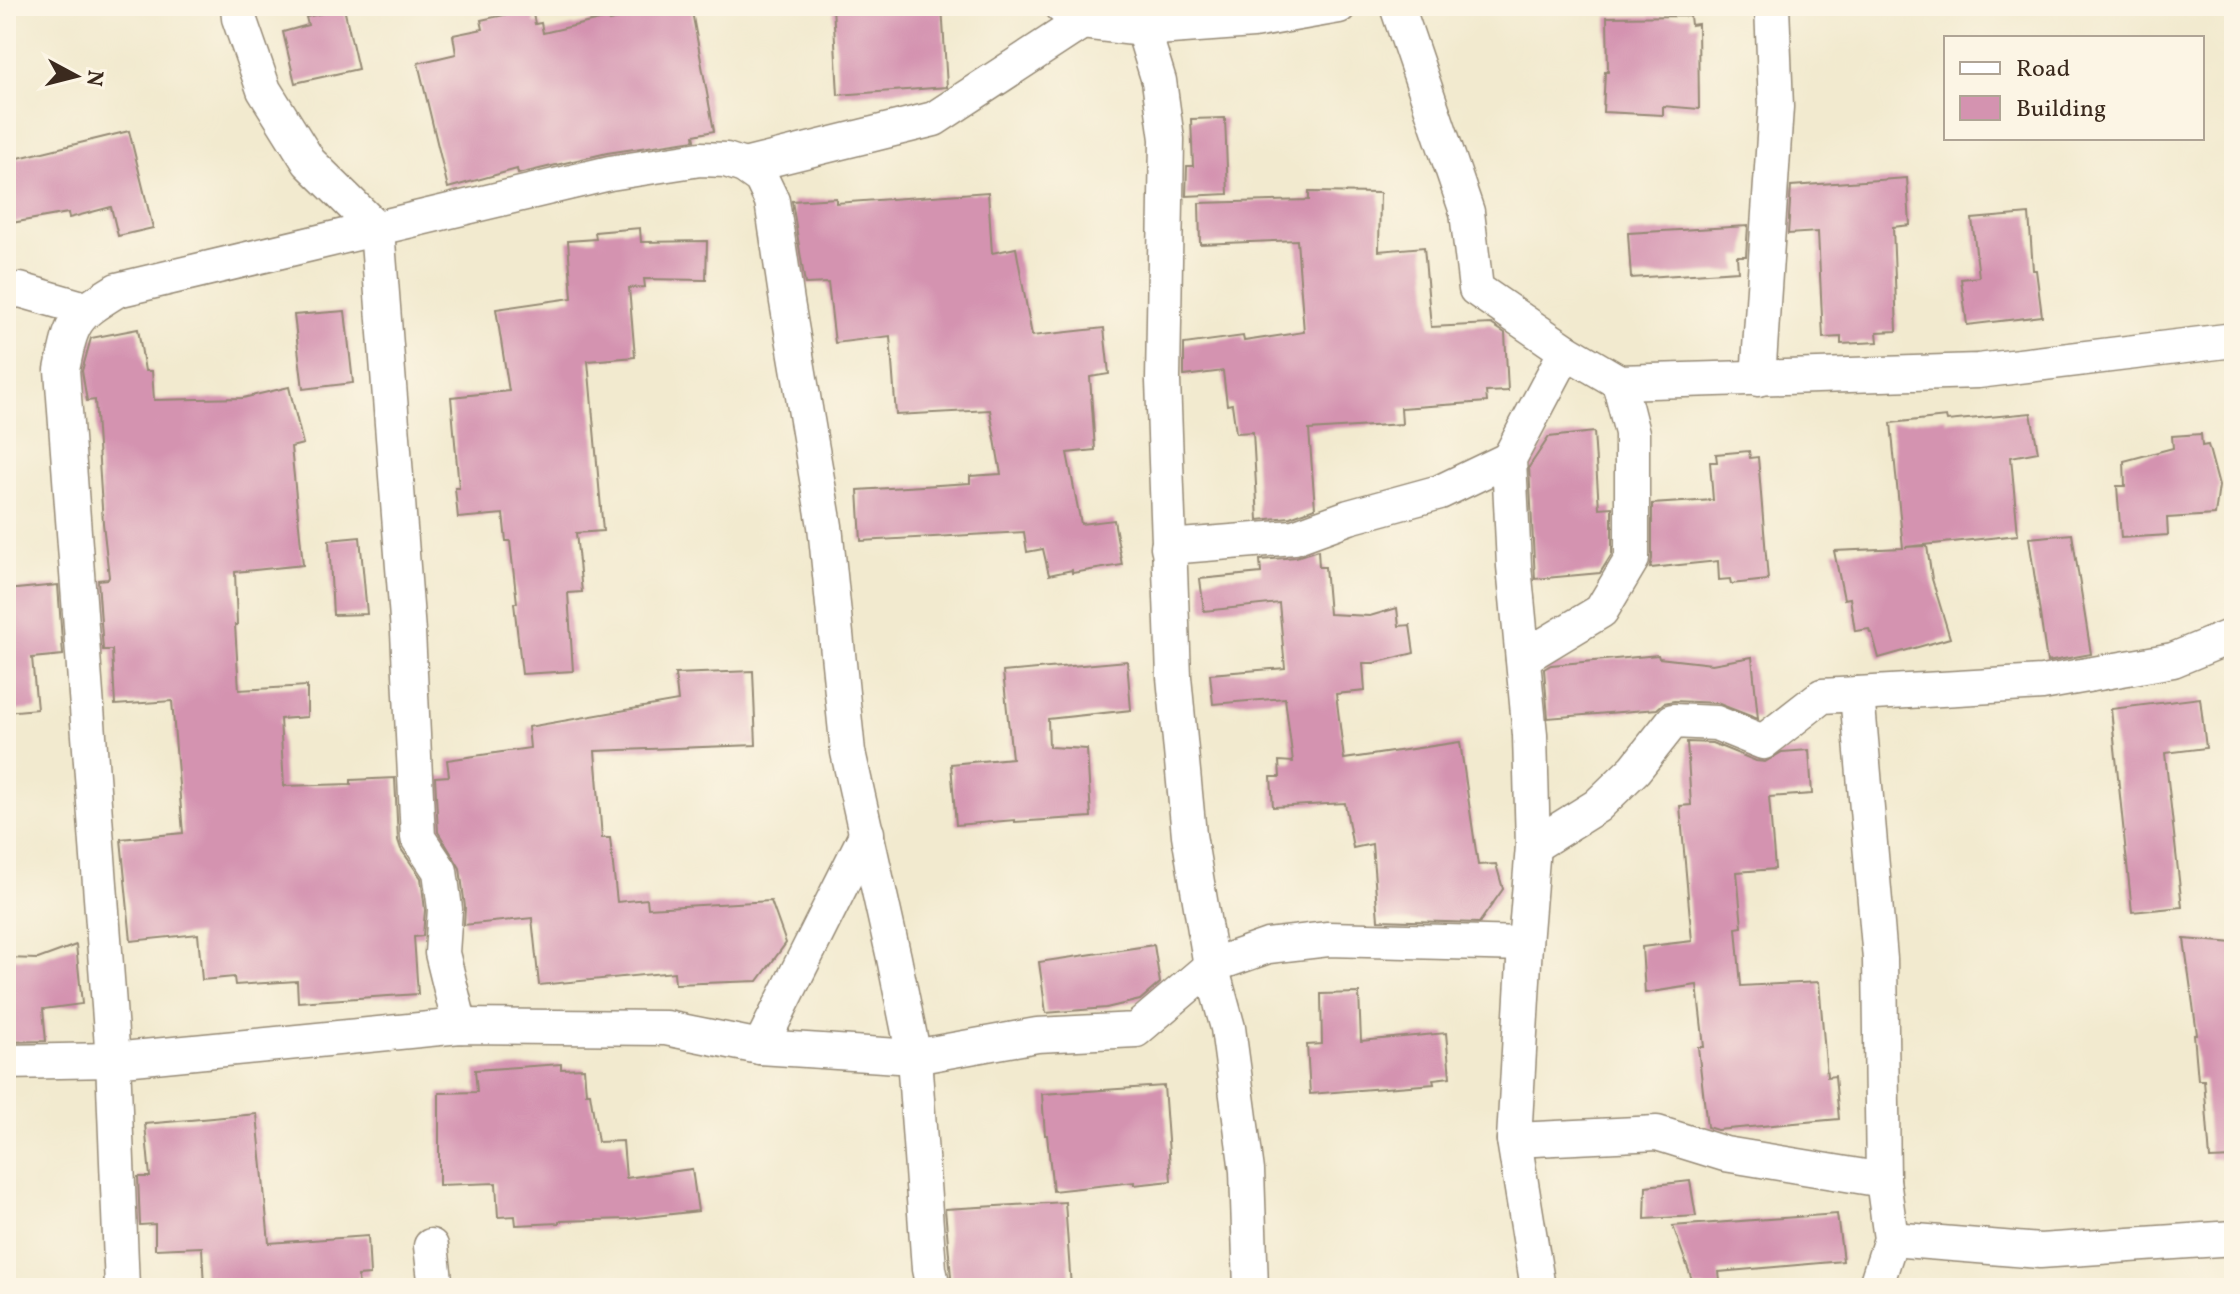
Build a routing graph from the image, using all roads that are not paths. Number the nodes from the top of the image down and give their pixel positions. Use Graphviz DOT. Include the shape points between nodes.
graph roads {
  1 [pos="238,6"];
  2 [pos="1339,6"];
  3 [pos="1397,6"];
  4 [pos="1772,6"];
  5 [pos="1072,14"];
  6 [pos="1143,29"];
  7 [pos="744,166"];
  8 [pos="377,229"];
  9 [pos="6,292"];
  10 [pos="86,309"];
  11 [pos="2234,340"];
  12 [pos="1566,351"];
  13 [pos="1758,379"];
  14 [pos="1619,382"];
  15 [pos="1509,459"];
  16 [pos="1168,547"];
  17 [pos="2234,635"];
  18 [pos="1523,658"];
  19 [pos="1857,694"];
  20 [pos="867,833"];
  21 [pos="1533,846"];
  22 [pos="1525,944"];
  23 [pos="1211,966"];
  24 [pos="460,1026"];
  25 [pos="760,1047"];
  26 [pos="914,1057"];
  27 [pos="113,1060"];
  28 [pos="6,1062"];
  29 [pos="1514,1140"];
  30 [pos="1883,1180"];
  31 [pos="2234,1238"];
  32 [pos="1891,1239"];
  33 [pos="431,1246"];
  34 [pos="122,1288"];
  35 [pos="436,1288"];
  36 [pos="933,1288"];
  37 [pos="1251,1288"];
  38 [pos="1538,1288"];
  39 [pos="1875,1288"];
  1 -- 8 [label="street" via="264,90 309,162"];
  2 -- 6 [label="street" via="1253,21"];
  3 -- 12 [label="street" via="1467,212 1476,289"];
  4 -- 13 [label="street" via="1776,107"];
  5 -- 6 [label="street"];
  5 -- 7 [label="street" via="934,119"];
  6 -- 16 [label="street" via="1159,81 1167,139 1163,381"];
  7 -- 8 [label="street" via="700,159 610,173"];
  7 -- 20 [label="street" via="761,178 772,201 825,526 848,752"];
  8 -- 10 [label="street" via="117,290"];
  8 -- 24 [label="street" via="418,838 440,871 445,909 442,953"];
  9 -- 10 [label="street" via="20,290"];
  10 -- 27 [label="street" via="70,329 62,370"];
  11 -- 13 [label="street" via="1978,371"];
  12 -- 14 [label="street"];
  12 -- 15 [label="street"];
  13 -- 14 [label="street"];
  14 -- 18 [label="street" via="1632,433 1632,559 1601,611"];
  15 -- 16 [label="street" via="1440,492 1294,537"];
  15 -- 18 [label="street"];
  16 -- 23 [label="street" via="1189,835"];
  17 -- 19 [label="street" via="2173,660 2042,683"];
  18 -- 21 [label="street"];
  19 -- 21 [label="street" via="1822,696 1763,742 1716,723 1673,721 1597,806"];
  19 -- 30 [label="street" via="1880,959"];
  20 -- 25 [label="street"];
  20 -- 26 [label="street"];
  21 -- 22 [label="street"];
  22 -- 23 [label="street" via="1328,939 1268,946"];
  22 -- 29 [label="street"];
  23 -- 26 [label="street" via="1136,1030 1037,1035"];
  23 -- 37 [label="street" via="1228,1028 1247,1171"];
  24 -- 25 [label="street" via="666,1028"];
  24 -- 27 [label="street"];
  25 -- 26 [label="street"];
  26 -- 36 [label="street"];
  27 -- 28 [label="street"];
  27 -- 34 [label="street"];
  29 -- 30 [label="street" via="1657,1133 1725,1154"];
  29 -- 38 [label="street"];
  30 -- 32 [label="street"];
  31 -- 32 [label="street" via="2040,1251"];
  32 -- 39 [label="street"];
  33 -- 35 [label="street"];
}
